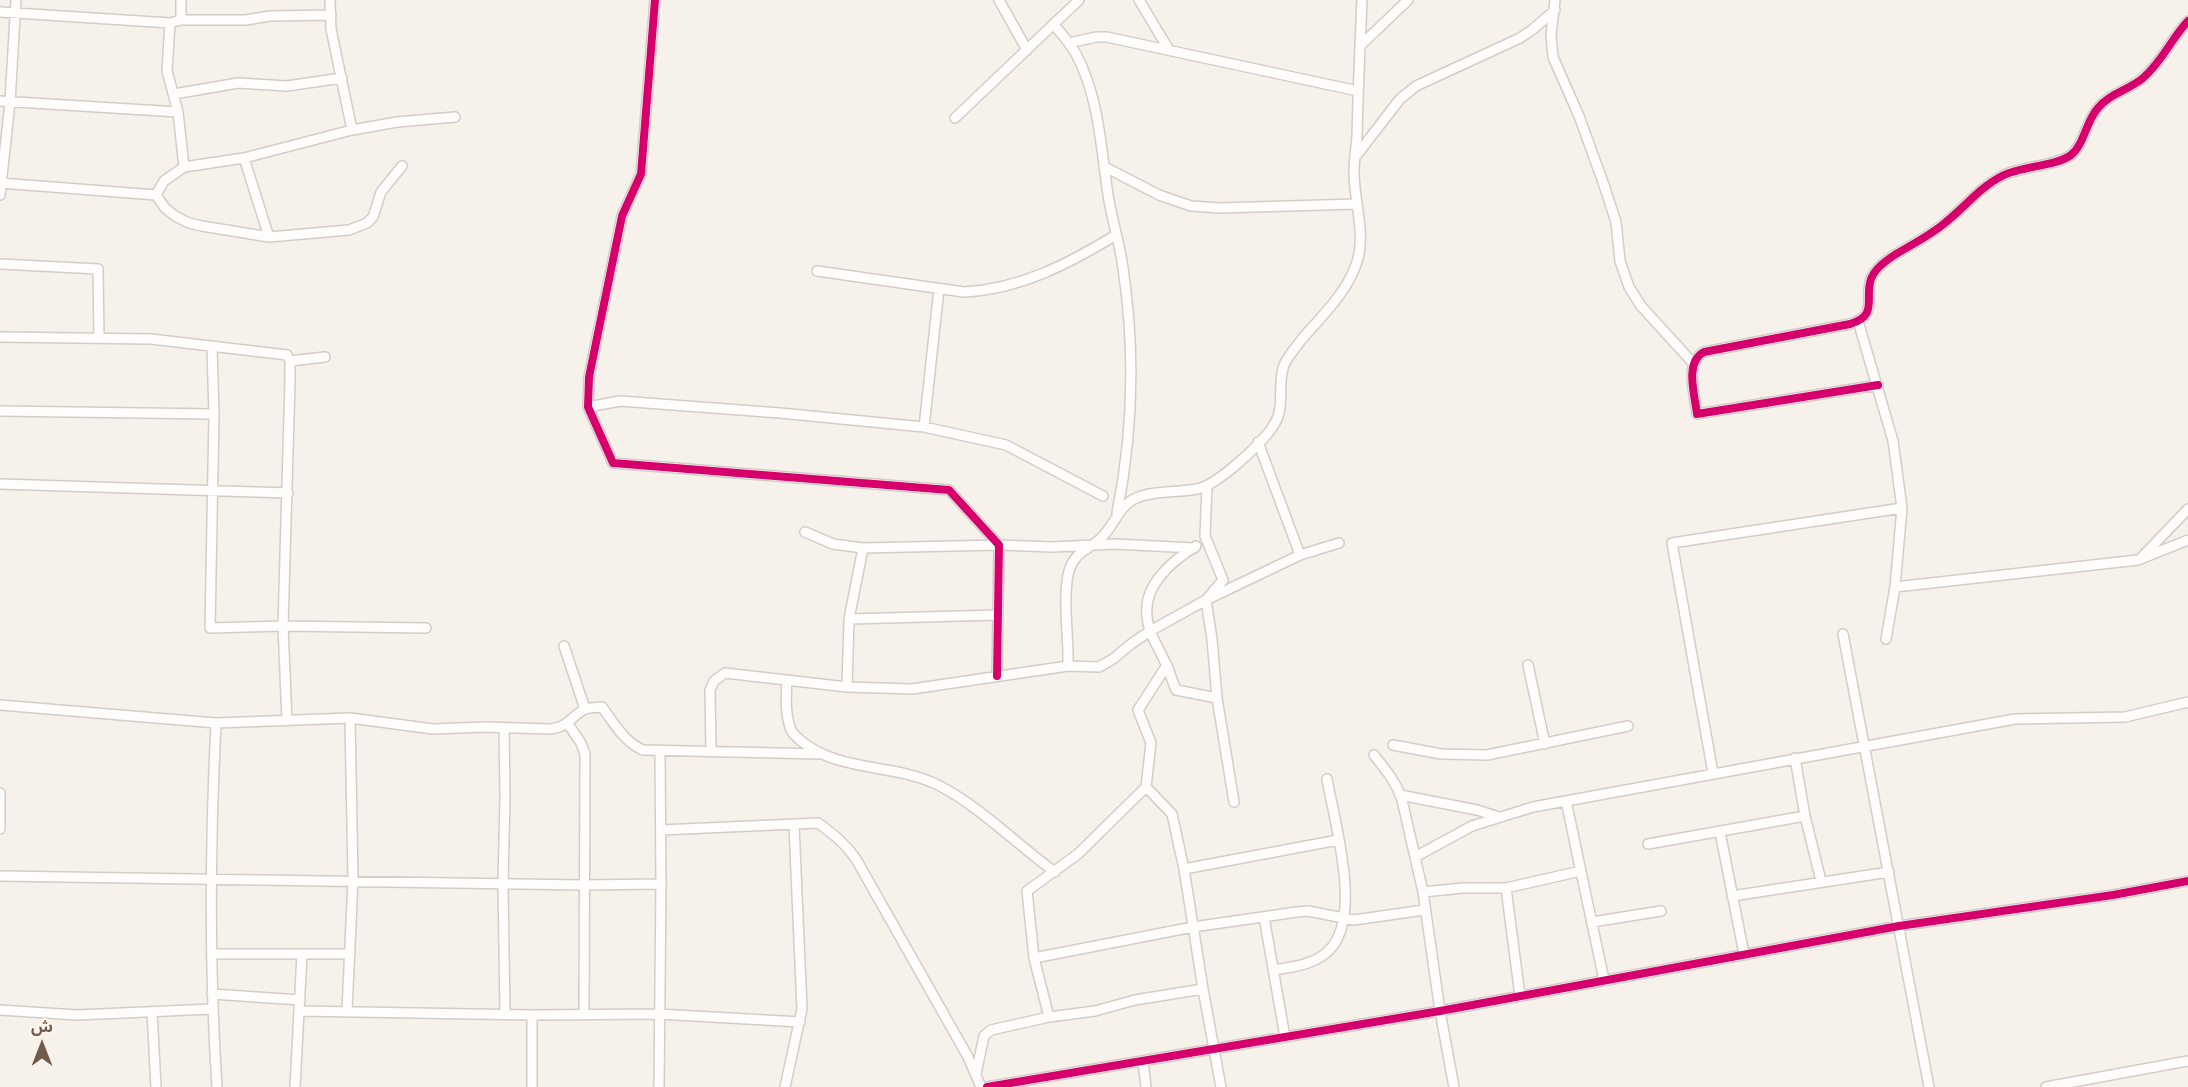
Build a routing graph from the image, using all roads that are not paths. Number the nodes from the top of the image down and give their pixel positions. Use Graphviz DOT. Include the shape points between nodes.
graph roads {
  1 [pos="16,0"];
  2 [pos="181,0"];
  3 [pos="330,0"];
  4 [pos="655,0"];
  5 [pos="999,0"];
  6 [pos="1079,0"];
  7 [pos="1139,0"];
  8 [pos="1362,0"];
  9 [pos="1408,0"];
  10 [pos="1555,5"];
  11 [pos="0,12"];
  12 [pos="15,14"];
  13 [pos="331,15"];
  14 [pos="181,20"];
  15 [pos="2188,21"];
  16 [pos="170,22"];
  17 [pos="1054,25"];
  18 [pos="1069,43"];
  19 [pos="1360,46"];
  20 [pos="1028,50"];
  21 [pos="1169,50"];
  22 [pos="342,78"];
  23 [pos="1358,91"];
  24 [pos="174,94"];
  25 [pos="5,101"];
  26 [pos="178,112"];
  27 [pos="455,117"];
  28 [pos="955,118"];
  29 [pos="352,130"];
  30 [pos="1356,157"];
  31 [pos="244,158"];
  32 [pos="402,166"];
  33 [pos="184,167"];
  34 [pos="1105,167"];
  35 [pos="1,183"];
  36 [pos="0,195"];
  37 [pos="156,195"];
  38 [pos="1356,204"];
  39 [pos="1116,235"];
  40 [pos="269,237"];
  41 [pos="0,264"];
  42 [pos="817,271"];
  43 [pos="939,289"];
  44 [pos="1858,321"];
  45 [pos="0,338"];
  46 [pos="99,338"];
  47 [pos="212,347"];
  48 [pos="325,357"];
  49 [pos="290,361"];
  50 [pos="1693,363"];
  51 [pos="1878,385"];
  52 [pos="588,407"];
  53 [pos="0,411"];
  54 [pos="214,414"];
  55 [pos="924,428"];
  56 [pos="1258,442"];
  57 [pos="0,484"];
  58 [pos="1207,486"];
  59 [pos="212,490"];
  60 [pos="288,494"];
  61 [pos="1103,496"];
  62 [pos="1902,508"];
  63 [pos="2188,509"];
  64 [pos="1117,516"];
  65 [pos="805,532"];
  66 [pos="2188,540"];
  67 [pos="1206,541"];
  68 [pos="1339,543"];
  69 [pos="999,545"];
  70 [pos="1088,546"];
  71 [pos="863,548"];
  72 [pos="1194,548"];
  73 [pos="1300,555"];
  74 [pos="2138,561"];
  75 [pos="1895,587"];
  76 [pos="1206,600"];
  77 [pos="998,615"];
  78 [pos="849,619"];
  79 [pos="284,626"];
  80 [pos="426,628"];
  81 [pos="1150,631"];
  82 [pos="1843,634"];
  83 [pos="1886,639"];
  84 [pos="564,646"];
  85 [pos="1167,665"];
  86 [pos="1528,665"];
  87 [pos="1068,666"];
  88 [pos="997,676"];
  89 [pos="786,681"];
  90 [pos="847,687"];
  91 [pos="1216,698"];
  92 [pos="2188,702"];
  93 [pos="0,705"];
  94 [pos="585,709"];
  95 [pos="350,718"];
  96 [pos="287,722"];
  97 [pos="216,723"];
  98 [pos="568,724"];
  99 [pos="1628,726"];
  100 [pos="504,729"];
  101 [pos="1545,744"];
  102 [pos="1393,745"];
  103 [pos="1866,746"];
  104 [pos="660,751"];
  105 [pos="711,752"];
  106 [pos="821,754"];
  107 [pos="1374,755"];
  108 [pos="1795,759"];
  109 [pos="1713,773"];
  110 [pos="1326,779"];
  111 [pos="1146,787"];
  112 [pos="0,793"];
  113 [pos="1400,795"];
  114 [pos="1566,801"];
  115 [pos="1234,802"];
  116 [pos="1805,816"];
  117 [pos="1499,817"];
  118 [pos="0,818"];
  119 [pos="794,825"];
  120 [pos="0,829"];
  121 [pos="661,830"];
  122 [pos="1720,832"];
  123 [pos="1338,840"];
  124 [pos="1648,844"];
  125 [pos="1415,857"];
  126 [pos="1184,869"];
  127 [pos="1581,871"];
  128 [pos="1055,872"];
  129 [pos="1889,872"];
  130 [pos="0,876"];
  131 [pos="212,880"];
  132 [pos="353,880"];
  133 [pos="1821,881"];
  134 [pos="2188,881"];
  135 [pos="503,884"];
  136 [pos="661,884"];
  137 [pos="583,885"];
  138 [pos="1506,888"];
  139 [pos="1423,892"];
  140 [pos="1732,896"];
  141 [pos="1424,910"];
  142 [pos="1661,911"];
  143 [pos="1264,917"];
  144 [pos="1344,919"];
  145 [pos="1592,922"];
  146 [pos="1899,926"];
  147 [pos="1193,927"];
  148 [pos="213,954"];
  149 [pos="302,954"];
  150 [pos="350,954"];
  151 [pos="1744,954"];
  152 [pos="1034,958"];
  153 [pos="1274,970"];
  154 [pos="1604,980"];
  155 [pos="1203,989"];
  156 [pos="212,994"];
  157 [pos="1520,996"];
  158 [pos="300,1000"];
  159 [pos="212,1009"];
  160 [pos="0,1010"];
  161 [pos="299,1011"];
  162 [pos="347,1011"];
  163 [pos="1440,1011"];
  164 [pos="152,1012"];
  165 [pos="505,1014"];
  166 [pos="659,1014"];
  167 [pos="532,1015"];
  168 [pos="584,1015"];
  169 [pos="1049,1017"];
  170 [pos="800,1022"];
  171 [pos="1286,1037"];
  172 [pos="1213,1049"];
  173 [pos="1143,1061"];
  174 [pos="2188,1061"];
  175 [pos="976,1075"];
  176 [pos="156,1087"];
  177 [pos="217,1087"];
  178 [pos="295,1087"];
  179 [pos="531,1087"];
  180 [pos="659,1087"];
  181 [pos="785,1087"];
  182 [pos="981,1087"];
  183 [pos="987,1087"];
  184 [pos="1146,1087"];
  185 [pos="1221,1087"];
  186 [pos="1454,1087"];
  187 [pos="1929,1087"];
  188 [pos="2046,1087"];
  1 -- 12 [label="street"];
  2 -- 14 [label="street"];
  3 -- 13 [label="street"];
  4 -- 52 [label="street" via="641,174 622,216 589,377"];
  5 -- 20 [label="street"];
  6 -- 17 [label="street"];
  7 -- 21 [label="street"];
  8 -- 19 [label="street"];
  9 -- 19 [label="street"];
  10 -- 30 [label="street" via="1520,38 1416,86 1400,99"];
  10 -- 50 [label="street" via="1553,57 1601,176 1616,222 1620,261 1629,287 1646,313"];
  11 -- 12 [label="street"];
  12 -- 16 [label="street"];
  12 -- 25 [label="street"];
  13 -- 14 [label="street"];
  13 -- 22 [label="street"];
  14 -- 16 [label="street"];
  15 -- 44 [label="street" via="2155,67 2092,114 2071,155 2003,175 1944,224 1879,267 1871,280 1868,311"];
  16 -- 24 [label="street" via="167,71"];
  17 -- 18 [label="street"];
  17 -- 20 [label="street"];
  18 -- 21 [label="street" via="1107,37"];
  18 -- 34 [label="street" via="1089,91"];
  19 -- 23 [label="street"];
  20 -- 28 [label="street"];
  21 -- 23 [label="street"];
  22 -- 24 [label="street" via="287,86 238,83"];
  22 -- 29 [label="street"];
  23 -- 30 [label="street"];
  24 -- 26 [label="street"];
  25 -- 26 [label="street"];
  25 -- 35 [label="street"];
  26 -- 33 [label="street"];
  27 -- 29 [label="street"];
  29 -- 31 [label="street"];
  30 -- 38 [label="street"];
  31 -- 33 [label="street"];
  31 -- 40 [label="street"];
  32 -- 40 [label="street" via="381,192 376,211 367,224 349,230"];
  33 -- 37 [label="street" via="164,181"];
  34 -- 38 [label="street" via="1167,199 1191,206"];
  34 -- 39 [label="street"];
  35 -- 36 [label="street"];
  35 -- 37 [label="street"];
  37 -- 40 [label="street" via="165,208 189,223"];
  38 -- 56 [label="street" via="1360,247 1356,264 1336,299 1285,364 1278,417"];
  39 -- 43 [label="street" via="1074,261 1014,285 986,291"];
  39 -- 64 [label="street" via="1130,334 1131,389 1128,453"];
  41 -- 46 [label="street" via="98,269"];
  42 -- 43 [label="street"];
  43 -- 55 [label="street"];
  44 -- 50 [label="street" via="1708,351 1696,356"];
  44 -- 51 [label="street"];
  45 -- 46 [label="street"];
  46 -- 47 [label="street" via="151,339"];
  47 -- 49 [label="street" via="287,355"];
  47 -- 54 [label="street"];
  48 -- 49 [label="street"];
  49 -- 60 [label="street"];
  50 -- 51 [label="street" via="1697,414"];
  51 -- 62 [label="street" via="1893,441"];
  52 -- 55 [label="street" via="620,401"];
  52 -- 69 [label="street" via="613,463 949,490"];
  53 -- 54 [label="street"];
  54 -- 59 [label="street"];
  55 -- 61 [label="street" via="1006,445"];
  56 -- 58 [label="street" via="1223,477"];
  56 -- 73 [label="street"];
  57 -- 59 [label="street"];
  58 -- 64 [label="street" via="1137,498"];
  58 -- 67 [label="street"];
  59 -- 60 [label="street"];
  59 -- 79 [label="street" via="210,628"];
  60 -- 79 [label="street"];
  62 -- 75 [label="street"];
  62 -- 109 [label="street" via="1672,543"];
  63 -- 74 [label="street"];
  64 -- 70 [label="street" via="1106,534"];
  65 -- 71 [label="street" via="833,544"];
  66 -- 74 [label="street"];
  67 -- 72 [label="street"];
  67 -- 76 [label="street" via="1223,580"];
  68 -- 73 [label="street"];
  69 -- 70 [label="street"];
  69 -- 71 [label="street"];
  69 -- 77 [label="street"];
  70 -- 72 [label="street"];
  70 -- 87 [label="street" via="1078,554 1068,574"];
  71 -- 78 [label="street"];
  72 -- 81 [label="street" via="1168,568 1151,592 1146,615"];
  73 -- 76 [label="street"];
  74 -- 75 [label="street"];
  75 -- 83 [label="street"];
  76 -- 81 [label="street"];
  76 -- 91 [label="street"];
  77 -- 78 [label="street"];
  77 -- 88 [label="street"];
  78 -- 90 [label="street"];
  79 -- 80 [label="street"];
  79 -- 96 [label="street"];
  81 -- 85 [label="street"];
  81 -- 87 [label="street" via="1107,664 1089,668"];
  82 -- 103 [label="street"];
  84 -- 94 [label="street"];
  85 -- 91 [label="street" via="1176,690"];
  85 -- 111 [label="street" via="1138,710 1151,742"];
  86 -- 101 [label="street"];
  87 -- 88 [label="street"];
  88 -- 90 [label="street" via="912,689"];
  89 -- 90 [label="street"];
  89 -- 105 [label="street" via="730,672 717,677 710,690"];
  89 -- 106 [label="street" via="786,711 792,733"];
  91 -- 115 [label="street"];
  92 -- 103 [label="street" via="2125,717 2014,719"];
  93 -- 97 [label="street"];
  94 -- 98 [label="street"];
  94 -- 104 [label="street" via="602,707 633,746"];
  95 -- 96 [label="street"];
  95 -- 100 [label="street" via="433,729"];
  95 -- 132 [label="street"];
  96 -- 97 [label="street"];
  97 -- 131 [label="street"];
  98 -- 100 [label="street" via="550,729"];
  98 -- 137 [label="street" via="585,754"];
  99 -- 101 [label="street"];
  100 -- 135 [label="street"];
  101 -- 102 [label="street" via="1465,756"];
  103 -- 108 [label="street"];
  103 -- 129 [label="street"];
  104 -- 105 [label="street"];
  104 -- 121 [label="street"];
  105 -- 106 [label="street"];
  106 -- 128 [label="street" via="936,784 972,806"];
  107 -- 113 [label="street"];
  108 -- 109 [label="street"];
  108 -- 116 [label="street"];
  109 -- 114 [label="street"];
  110 -- 123 [label="street"];
  111 -- 126 [label="street" via="1172,814"];
  111 -- 128 [label="street"];
  112 -- 118 [label="street"];
  113 -- 117 [label="street"];
  113 -- 125 [label="street"];
  114 -- 117 [label="street"];
  114 -- 127 [label="street"];
  116 -- 122 [label="street"];
  116 -- 133 [label="street"];
  117 -- 125 [label="street" via="1472,826"];
  118 -- 120 [label="street"];
  119 -- 121 [label="street"];
  119 -- 170 [label="street" via="802,983"];
  119 -- 175 [label="street" via="818,823 846,845"];
  121 -- 136 [label="street"];
  122 -- 124 [label="street"];
  122 -- 140 [label="street"];
  123 -- 126 [label="street"];
  123 -- 144 [label="street" via="1346,897"];
  125 -- 139 [label="street"];
  126 -- 147 [label="street"];
  127 -- 138 [label="street"];
  127 -- 145 [label="street"];
  128 -- 152 [label="street" via="1027,891"];
  129 -- 133 [label="street"];
  129 -- 146 [label="street"];
  130 -- 131 [label="street"];
  131 -- 132 [label="street"];
  131 -- 148 [label="street"];
  132 -- 135 [label="street"];
  132 -- 150 [label="street"];
  133 -- 140 [label="street"];
  134 -- 146 [label="street"];
  135 -- 137 [label="street"];
  135 -- 165 [label="street"];
  136 -- 137 [label="street"];
  136 -- 166 [label="street"];
  137 -- 168 [label="street"];
  138 -- 139 [label="street"];
  138 -- 157 [label="street"];
  139 -- 141 [label="street"];
  140 -- 151 [label="street"];
  141 -- 144 [label="street" via="1367,920"];
  141 -- 163 [label="street"];
  142 -- 145 [label="street"];
  143 -- 144 [label="street" via="1308,911"];
  143 -- 147 [label="street"];
  143 -- 153 [label="street"];
  144 -- 153 [label="street" via="1333,947 1325,954 1302,965"];
  145 -- 154 [label="street"];
  146 -- 151 [label="street"];
  146 -- 187 [label="street"];
  147 -- 152 [label="street"];
  147 -- 155 [label="street"];
  148 -- 149 [label="street"];
  148 -- 156 [label="street"];
  149 -- 150 [label="street"];
  149 -- 158 [label="street"];
  150 -- 162 [label="street"];
  151 -- 154 [label="street"];
  152 -- 169 [label="street"];
  153 -- 171 [label="street"];
  154 -- 157 [label="street"];
  155 -- 169 [label="street"];
  155 -- 172 [label="street"];
  156 -- 158 [label="street"];
  156 -- 159 [label="street"];
  157 -- 163 [label="street"];
  158 -- 161 [label="street"];
  159 -- 164 [label="street"];
  159 -- 177 [label="street"];
  160 -- 164 [label="street" via="77,1015"];
  161 -- 162 [label="street"];
  161 -- 178 [label="street"];
  162 -- 165 [label="street"];
  163 -- 171 [label="street"];
  163 -- 186 [label="street"];
  164 -- 176 [label="street"];
  165 -- 167 [label="street"];
  166 -- 168 [label="street"];
  166 -- 170 [label="street"];
  166 -- 180 [label="street"];
  167 -- 168 [label="street"];
  167 -- 179 [label="street"];
  169 -- 175 [label="street" via="991,1030 984,1036"];
  170 -- 181 [label="street"];
  171 -- 172 [label="street"];
  172 -- 173 [label="street"];
  172 -- 185 [label="street"];
  173 -- 183 [label="street"];
  173 -- 184 [label="street"];
  174 -- 188 [label="street"];
  175 -- 182 [label="street"];
}
